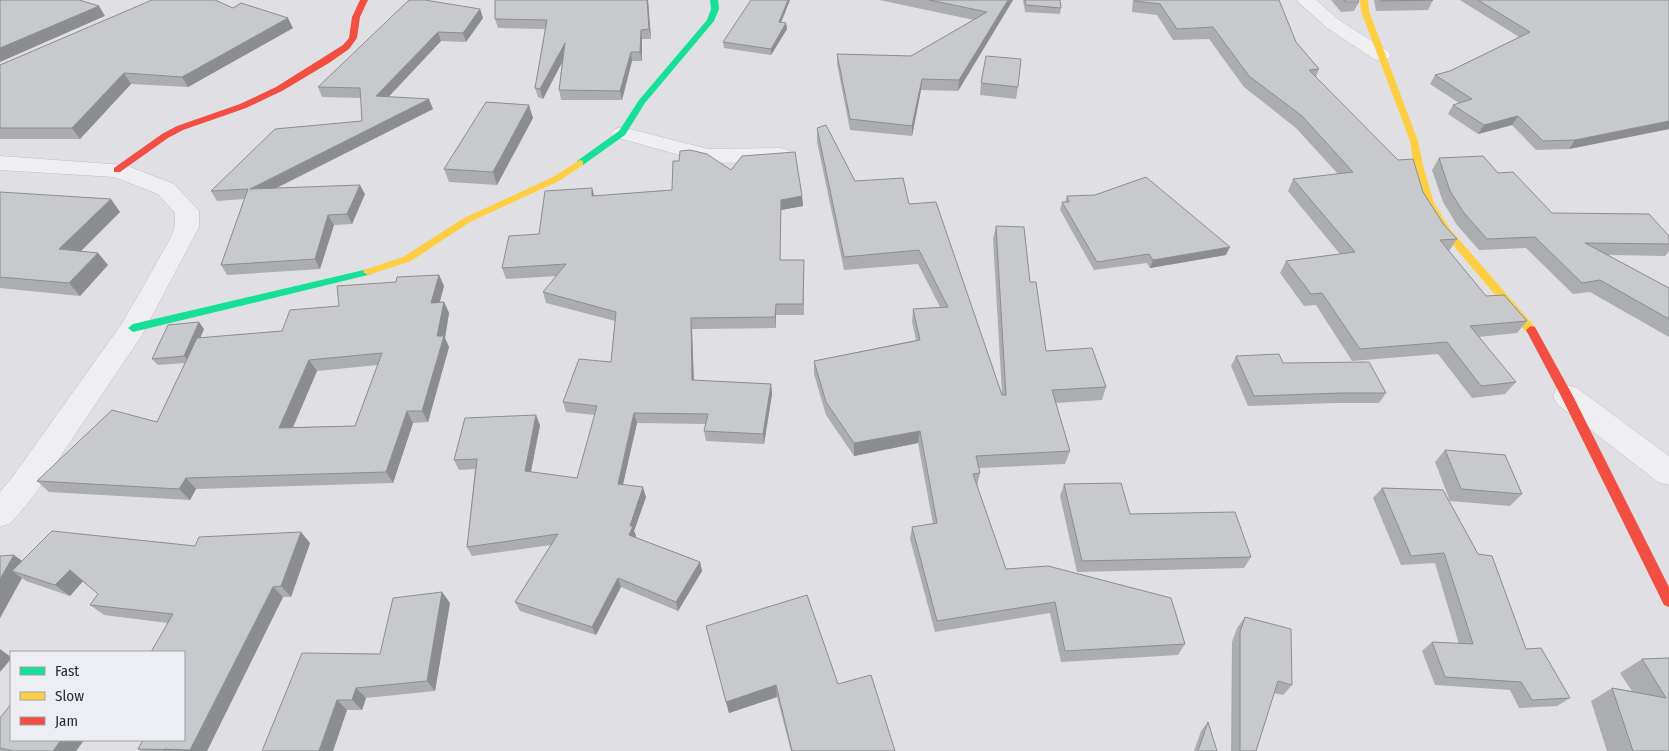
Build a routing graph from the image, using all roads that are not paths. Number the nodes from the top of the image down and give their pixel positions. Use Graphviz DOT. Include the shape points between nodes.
graph roads {
  1 [pos="364,0"];
  2 [pos="714,0"];
  3 [pos="1305,0"];
  4 [pos="1364,0"];
  5 [pos="1382,55"];
  6 [pos="622,134"];
  7 [pos="786,155"];
  8 [pos="0,163"];
  9 [pos="117,170"];
  10 [pos="132,328"];
  11 [pos="1567,396"];
  12 [pos="1669,473"];
  13 [pos="0,514"];
  14 [pos="1669,601"];
  1 -- 9 [label="street" via="346,47 279,89 165,136"];
  2 -- 6 [label="street" via="715,9 710,21 642,102"];
  3 -- 5 [label="street" via="1333,24"];
  4 -- 5 [label="street"];
  5 -- 11 [label="street" via="1414,141 1429,203 1446,231 1529,326"];
  6 -- 7 [label="street" via="708,156"];
  6 -- 10 [label="street" via="556,179 467,220 407,259 382,269"];
  8 -- 9 [label="street"];
  9 -- 10 [label="street" via="166,189 187,211 187,227 181,241"];
  10 -- 13 [label="street" via="22,488"];
  11 -- 12 [label="street"];
  11 -- 14 [label="street"];
}
